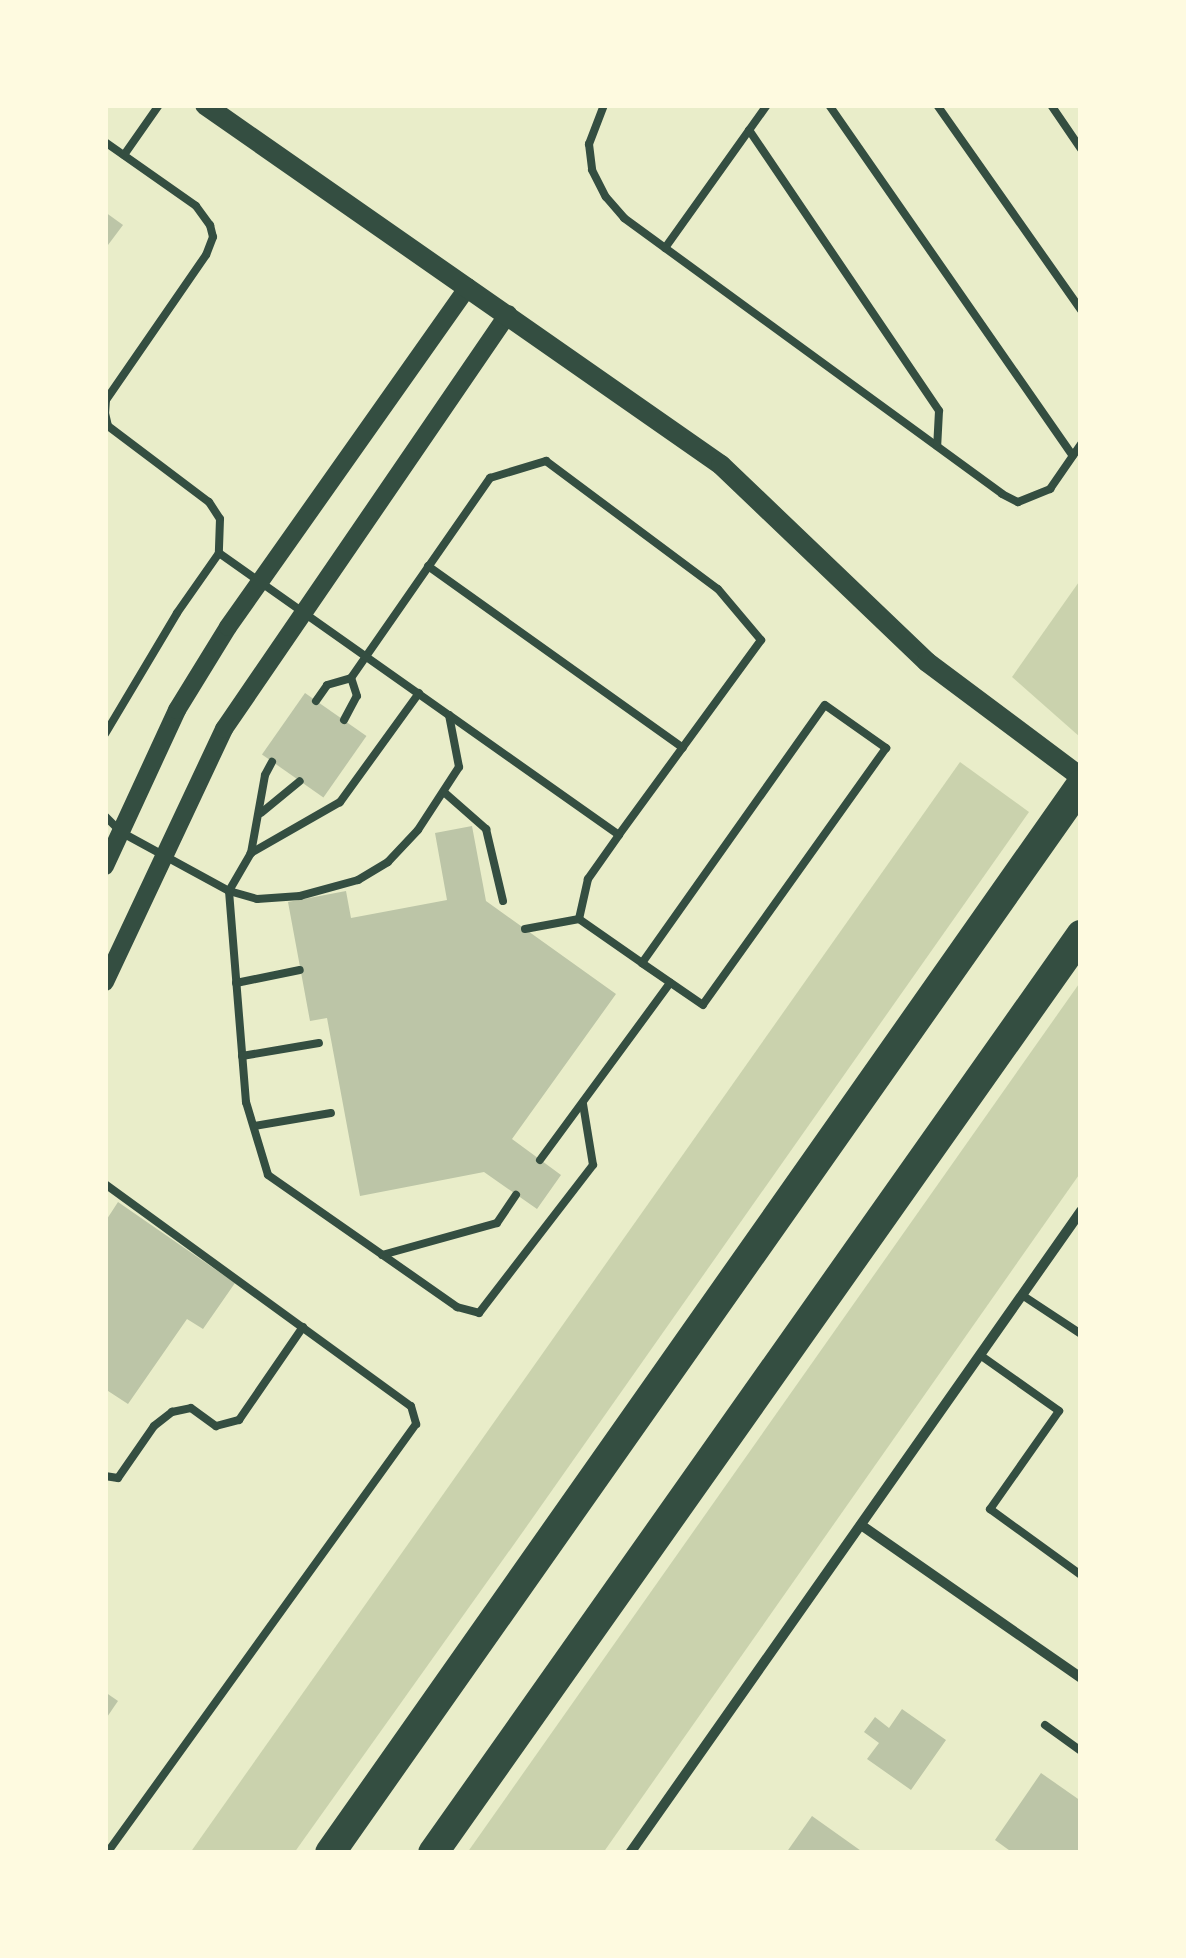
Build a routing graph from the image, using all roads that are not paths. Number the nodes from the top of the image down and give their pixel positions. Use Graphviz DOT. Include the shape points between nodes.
graph roads {
  1 [pos="158,105"];
  2 [pos="205,105"];
  3 [pos="604,105"];
  4 [pos="766,105"];
  5 [pos="829,105"];
  6 [pos="937,105"];
  7 [pos="1051,105"];
  8 [pos="749,130"];
  9 [pos="105,142"];
  10 [pos="1081,149"];
  11 [pos="124,155"];
  12 [pos="665,248"];
  13 [pos="468,287"];
  14 [pos="1081,310"];
  15 [pos="508,314"];
  16 [pos="1081,444"];
  17 [pos="937,446"];
  18 [pos="1073,456"];
  19 [pos="219,552"];
  20 [pos="428,566"];
  21 [pos="262,580"];
  22 [pos="304,608"];
  23 [pos="366,653"];
  24 [pos="351,678"];
  25 [pos="419,693"];
  26 [pos="316,701"];
  27 [pos="450,715"];
  28 [pos="344,720"];
  29 [pos="105,734"];
  30 [pos="683,748"];
  31 [pos="272,762"];
  32 [pos="300,781"];
  33 [pos="1081,781"];
  34 [pos="444,793"];
  35 [pos="261,813"];
  36 [pos="105,816"];
  37 [pos="120,832"];
  38 [pos="620,835"];
  39 [pos="251,853"];
  40 [pos="163,854"];
  41 [pos="105,866"];
  42 [pos="228,892"];
  43 [pos="503,902"];
  44 [pos="579,919"];
  45 [pos="525,929"];
  46 [pos="1081,935"];
  47 [pos="642,963"];
  48 [pos="300,970"];
  49 [pos="105,982"];
  50 [pos="236,983"];
  51 [pos="670,983"];
  52 [pos="319,1043"];
  53 [pos="242,1056"];
  54 [pos="583,1104"];
  55 [pos="331,1113"];
  56 [pos="254,1126"];
  57 [pos="540,1160"];
  58 [pos="105,1184"];
  59 [pos="516,1195"];
  60 [pos="1081,1211"];
  61 [pos="382,1255"];
  62 [pos="1022,1295"];
  63 [pos="302,1327"];
  64 [pos="1081,1334"];
  65 [pos="980,1355"];
  66 [pos="105,1476"];
  67 [pos="861,1525"];
  68 [pos="1081,1575"];
  69 [pos="1081,1678"];
  70 [pos="1045,1726"];
  71 [pos="1081,1751"];
  72 [pos="107,1853"];
  73 [pos="330,1853"];
  74 [pos="433,1853"];
  75 [pos="630,1853"];
  1 -- 11 [label="lane"];
  2 -- 13 [label="main road"];
  3 -- 12 [label="lane" via="589,144 592,170 624,218"];
  4 -- 8 [label="lane"];
  5 -- 18 [label="lane"];
  6 -- 14 [label="lane"];
  7 -- 10 [label="lane"];
  8 -- 12 [label="lane"];
  8 -- 17 [label="lane" via="939,411"];
  9 -- 11 [label="lane"];
  11 -- 19 [label="lane" via="196,206 213,237 106,400 108,426 209,502 220,519"];
  12 -- 17 [label="lane"];
  13 -- 15 [label="main road"];
  13 -- 21 [label="street"];
  15 -- 22 [label="street"];
  15 -- 33 [label="main road" via="721,465 867,609"];
  16 -- 18 [label="lane"];
  17 -- 18 [label="lane" via="1018,502 1050,489"];
  19 -- 21 [label="lane"];
  19 -- 29 [label="lane"];
  20 -- 23 [label="lane"];
  20 -- 30 [label="lane"];
  20 -- 30 [label="lane" via="490,478 546,461 718,589 762,640"];
  21 -- 22 [label="lane"];
  21 -- 37 [label="street" via="177,710"];
  22 -- 23 [label="lane"];
  22 -- 40 [label="street" via="224,730"];
  23 -- 24 [label="lane"];
  23 -- 25 [label="lane"];
  24 -- 26 [label="lane" via="327,685"];
  24 -- 28 [label="lane" via="357,696"];
  25 -- 27 [label="lane"];
  25 -- 39 [label="lane" via="340,802"];
  27 -- 34 [label="lane" via="460,767"];
  27 -- 38 [label="lane"];
  30 -- 38 [label="lane"];
  31 -- 35 [label="lane"];
  32 -- 35 [label="lane"];
  33 -- 73 [label="highway"];
  34 -- 42 [label="lane" via="388,862 358,880 300,896 257,899"];
  34 -- 43 [label="lane" via="486,829"];
  35 -- 39 [label="lane"];
  36 -- 37 [label="lane"];
  37 -- 40 [label="lane"];
  37 -- 41 [label="street"];
  38 -- 44 [label="lane" via="588,879"];
  39 -- 42 [label="lane"];
  40 -- 42 [label="lane"];
  40 -- 49 [label="street"];
  42 -- 50 [label="lane"];
  44 -- 45 [label="lane"];
  44 -- 47 [label="lane"];
  46 -- 74 [label="highway"];
  47 -- 51 [label="lane"];
  47 -- 51 [label="lane" via="826,705 886,748 704,1005"];
  48 -- 50 [label="lane"];
  50 -- 53 [label="lane"];
  51 -- 54 [label="lane"];
  52 -- 53 [label="lane"];
  53 -- 56 [label="lane"];
  54 -- 57 [label="lane"];
  54 -- 61 [label="lane" via="593,1165 479,1313 457,1307"];
  55 -- 56 [label="lane"];
  56 -- 61 [label="lane" via="268,1175"];
  58 -- 63 [label="lane"];
  59 -- 61 [label="lane" via="497,1223"];
  60 -- 62 [label="street"];
  62 -- 64 [label="lane"];
  62 -- 65 [label="street"];
  63 -- 66 [label="lane" via="238,1420 216,1426 191,1408 172,1412 154,1426 118,1478"];
  63 -- 72 [label="lane" via="411,1406 416,1424"];
  65 -- 67 [label="street"];
  65 -- 68 [label="lane" via="1060,1410 990,1510"];
  67 -- 69 [label="street"];
  67 -- 75 [label="street"];
  70 -- 71 [label="lane"];
}
